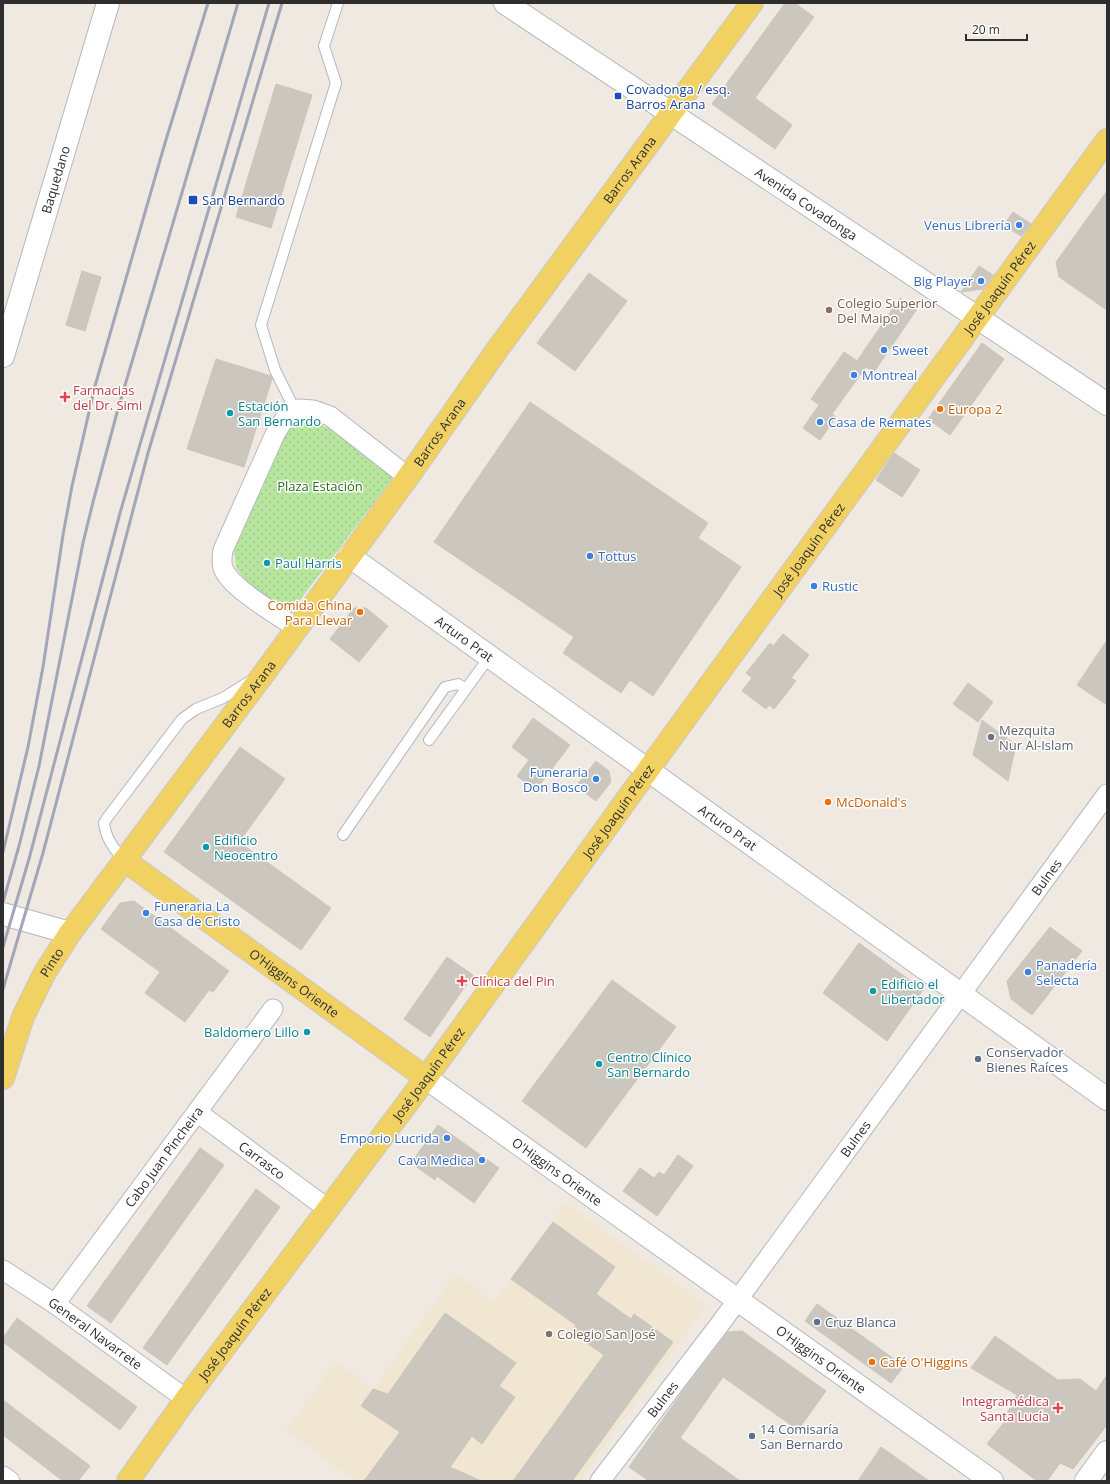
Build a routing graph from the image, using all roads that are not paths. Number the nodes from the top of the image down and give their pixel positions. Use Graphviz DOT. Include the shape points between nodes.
graph roads {
  1 [pos="108,3"];
  2 [pos="338,3"];
  3 [pos="505,3"];
  4 [pos="752,3"];
  5 [pos="670,114"];
  6 [pos="1107,140"];
  7 [pos="978,318"];
  8 [pos="3,356"];
  9 [pos="1107,404"];
  10 [pos="295,410"];
  11 [pos="408,477"];
  12 [pos="349,556"];
  13 [pos="297,628"];
  14 [pos="490,656"];
  15 [pos="265,672"];
  16 [pos="466,689"];
  17 [pos="428,740"];
  18 [pos="648,770"];
  19 [pos="1107,794"];
  20 [pos="343,835"];
  21 [pos="124,860"];
  22 [pos="3,914"];
  23 [pos="70,933"];
  24 [pos="961,994"];
  25 [pos="273,1009"];
  26 [pos="3,1078"];
  27 [pos="426,1078"];
  28 [pos="1107,1099"];
  29 [pos="197,1112"];
  30 [pos="328,1209"];
  31 [pos="3,1270"];
  32 [pos="737,1300"];
  33 [pos="55,1304"];
  34 [pos="186,1398"];
  35 [pos="1107,1452"];
  36 [pos="3,1476"];
  37 [pos="10,1481"];
  38 [pos="128,1481"];
  39 [pos="600,1481"];
  40 [pos="992,1481"];
  41 [pos="1086,1481"];
  1 -- 8 [label="street, Baquedano"];
  2 -- 10 [label="lane" via="324,46 336,83 261,326 275,370"];
  3 -- 5 [label="street, Avenida Covadonga"];
  4 -- 5 [label="main road, Barros Arana"];
  5 -- 7 [label="street, Avenida Covadonga"];
  5 -- 11 [label="main road, Barros Arana" via="497,350"];
  6 -- 7 [label="main road, José Joaquín Pérez"];
  7 -- 9 [label="street, Avenida Covadonga"];
  7 -- 18 [label="main road, José Joaquín Pérez"];
  10 -- 11 [label="street" via="314,410 330,416"];
  10 -- 13 [label="street" via="276,432 223,550 222,559 223,568 234,584"];
  11 -- 12 [label="main road, Barros Arana"];
  12 -- 13 [label="main road, Barros Arana"];
  12 -- 14 [label="street, Arturo Prat"];
  13 -- 15 [label="main road, Barros Arana"];
  14 -- 16 [label="lane"];
  14 -- 18 [label="street, Arturo Prat"];
  15 -- 21 [label="main road, Barros Arana"];
  15 -- 21 [label="lane" via="224,698 196,709 182,719 107,818 104,823 105,831 112,846"];
  16 -- 17 [label="lane"];
  16 -- 20 [label="lane" via="458,684 445,687"];
  18 -- 24 [label="street, Arturo Prat"];
  18 -- 27 [label="main road, José Joaquín Pérez"];
  19 -- 24 [label="street, Bulnes"];
  21 -- 23 [label="main road, Pinto"];
  21 -- 27 [label="main road, O'Higgins Oriente"];
  22 -- 23 [label="street"];
  23 -- 26 [label="main road, Pinto" via="44,974 26,1010"];
  24 -- 28 [label="street, Arturo Prat"];
  24 -- 32 [label="street, Bulnes"];
  25 -- 29 [label="street, Cabo Juan Pincheira"];
  27 -- 30 [label="main road, José Joaquín Pérez"];
  27 -- 32 [label="street, O'Higgins Oriente"];
  29 -- 30 [label="street, Carrasco"];
  29 -- 33 [label="street, Cabo Juan Pincheira"];
  30 -- 34 [label="main road, José Joaquín Pérez"];
  31 -- 33 [label="street, General Navarrete"];
  32 -- 39 [label="street, Bulnes"];
  32 -- 40 [label="street, O'Higgins Oriente"];
  33 -- 34 [label="street, General Navarrete"];
  34 -- 38 [label="main road, José Joaquín Pérez"];
  35 -- 41 [label="street"];
  36 -- 37 [label="street"];
}
